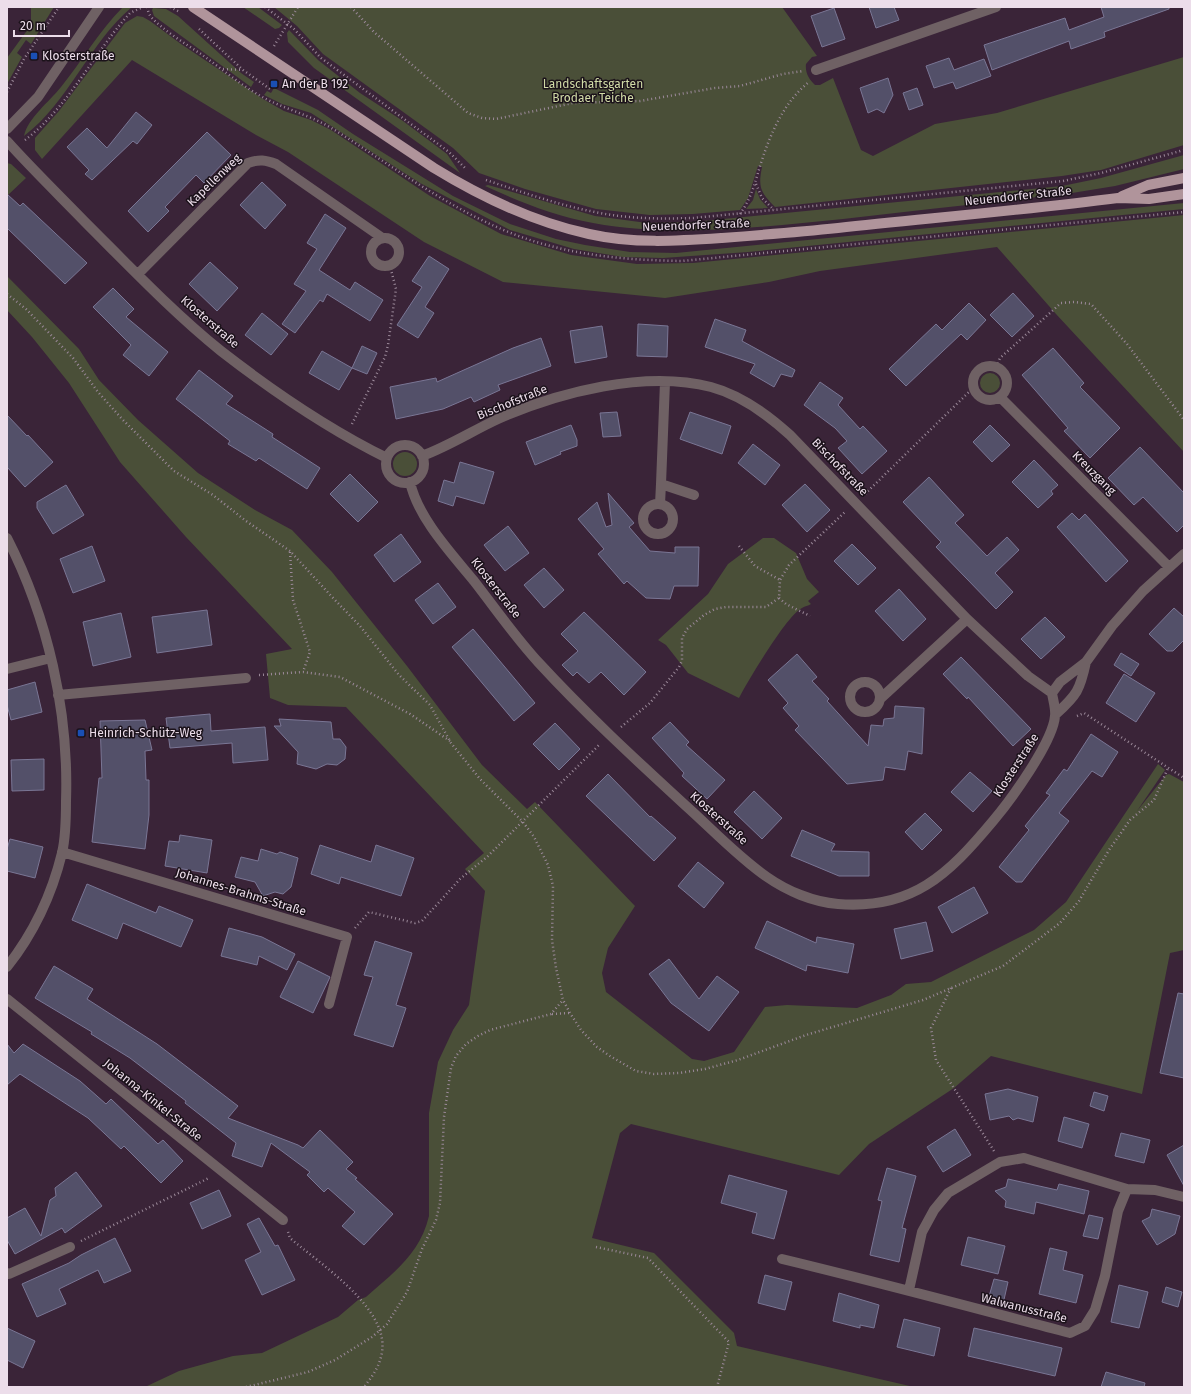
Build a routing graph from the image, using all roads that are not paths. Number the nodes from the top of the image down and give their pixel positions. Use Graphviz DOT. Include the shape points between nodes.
graph roads {
  1 [pos="99,7"];
  2 [pos="193,7"];
  3 [pos="993,8"];
  4 [pos="816,70"];
  5 [pos="7,129"];
  6 [pos="10,145"];
  7 [pos="1184,178"];
  8 [pos="1184,194"];
  9 [pos="1118,198"];
  10 [pos="381,237"];
  11 [pos="138,274"];
  12 [pos="665,382"];
  13 [pos="1000,397"];
  14 [pos="422,456"];
  15 [pos="387,458"];
  16 [pos="410,482"];
  17 [pos="662,484"];
  18 [pos="694,495"];
  19 [pos="660,504"];
  20 [pos="7,538"];
  21 [pos="1184,554"];
  22 [pos="1169,567"];
  23 [pos="967,618"];
  24 [pos="51,658"];
  25 [pos="1086,662"];
  26 [pos="7,669"];
  27 [pos="246,678"];
  28 [pos="1052,693"];
  29 [pos="58,695"];
  30 [pos="880,699"];
  31 [pos="1056,714"];
  32 [pos="62,852"];
  33 [pos="7,967"];
  34 [pos="7,999"];
  35 [pos="329,1004"];
  36 [pos="1127,1189"];
  37 [pos="1184,1197"];
  38 [pos="283,1220"];
  39 [pos="70,1247"];
  40 [pos="782,1259"];
  41 [pos="7,1273"];
  42 [pos="909,1290"];
  1 -- 5 [label="street" via="38,97"];
  2 -- 9 [label="main road, Neuendorfer Straße" via="474,192 516,211 590,235 622,240 681,241 774,234"];
  3 -- 4 [label="street"];
  6 -- 11 [label="street, Klosterstraße"];
  7 -- 9 [label="main road, Neuendorfer Straße" via="1148,185"];
  8 -- 9 [label="main road, Neuendorfer Straße" via="1149,199"];
  10 -- 10 [label="street, Kapellenweg" via="393,239 398,246 398,259 390,266 379,265 372,259 370,252 373,243"];
  10 -- 11 [label="street, Kapellenweg" via="276,164 256,160 248,163"];
  11 -- 15 [label="street, Klosterstraße" via="221,350 264,383 347,436"];
  12 -- 14 [label="street, Bischofstraße" via="609,386 534,404 444,448"];
  12 -- 17 [label="street"];
  12 -- 23 [label="street, Bischofstraße" via="711,387 751,405 770,417"];
  13 -- 13 [label="street" via="1008,384 1005,374 996,367 986,366 976,372 972,382 979,397 984,400 995,400"];
  13 -- 22 [label="street, Kreuzgang"];
  14 -- 15 [label="street" via="407,445 394,448"];
  14 -- 16 [label="street" via="424,462 421,475"];
  15 -- 16 [label="street" via="390,477 402,483"];
  16 -- 31 [label="street, Klosterstraße" via="414,499 444,544 537,661 591,718 751,865 784,888 809,898 836,904 868,904 897,900 929,885 963,857 1003,809 1047,742"];
  17 -- 18 [label="street"];
  17 -- 19 [label="street"];
  20 -- 24 [label="street" via="34,603"];
  21 -- 22 [label="street, Klosterstraße"];
  22 -- 25 [label="street, Klosterstraße" via="1112,626"];
  23 -- 28 [label="street, Bischofstraße" via="1028,676"];
  23 -- 30 [label="street"];
  24 -- 26 [label="street"];
  24 -- 29 [label="street"];
  25 -- 28 [label="street, Klosterstraße" via="1060,682"];
  25 -- 31 [label="street, Klosterstraße" via="1076,694"];
  27 -- 29 [label="street"];
  28 -- 31 [label="street, Klosterstraße"];
  29 -- 32 [label="street" via="67,774"];
  32 -- 33 [label="street" via="35,925"];
  32 -- 35 [label="street, Johannes-Brahms-Straße" via="347,937"];
  34 -- 38 [label="street, Johanna-Kinkel-Straße"];
  36 -- 37 [label="street" via="1155,1190"];
  36 -- 42 [label="street" via="1024,1158 1000,1162 948,1193 934,1210 922,1232"];
  36 -- 42 [label="street, Walwanusstraße" via="1118,1211 1105,1276 1095,1310 1085,1326 1070,1333"];
  39 -- 41 [label="street"];
  40 -- 42 [label="street, Walwanusstraße"];
}
